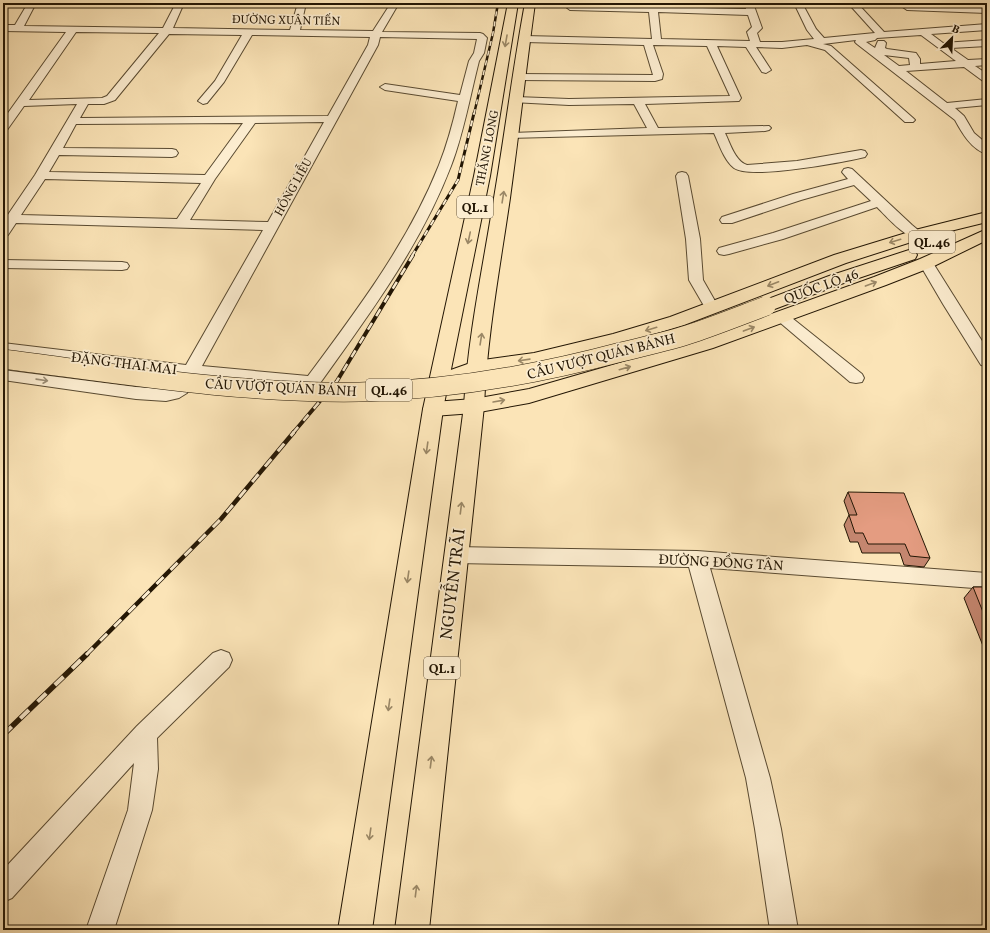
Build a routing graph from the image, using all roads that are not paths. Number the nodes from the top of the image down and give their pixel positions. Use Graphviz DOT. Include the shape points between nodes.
graph roads {
  1 [pos="32,3"];
  2 [pos="180,3"];
  3 [pos="302,3"];
  4 [pos="395,3"];
  5 [pos="513,3"];
  6 [pos="530,3"];
  7 [pos="798,3"];
  8 [pos="852,3"];
  9 [pos="901,3"];
  10 [pos="653,6"];
  11 [pos="570,7"];
  12 [pos="750,8"];
  13 [pos="987,10"];
  14 [pos="57,18"];
  15 [pos="3,28"];
  16 [pos="18,28"];
  17 [pos="48,28"];
  18 [pos="73,29"];
  19 [pos="987,29"];
  20 [pos="167,30"];
  21 [pos="249,32"];
  22 [pos="294,33"];
  23 [pos="376,34"];
  24 [pos="926,35"];
  25 [pos="882,36"];
  26 [pos="525,39"];
  27 [pos="821,41"];
  28 [pos="903,41"];
  29 [pos="653,43"];
  30 [pos="796,43"];
  31 [pos="987,43"];
  32 [pos="711,44"];
  33 [pos="753,44"];
  34 [pos="987,48"];
  35 [pos="925,51"];
  36 [pos="949,51"];
  37 [pos="987,52"];
  38 [pos="987,62"];
  39 [pos="966,63"];
  40 [pos="938,66"];
  41 [pos="927,67"];
  42 [pos="915,68"];
  43 [pos="898,69"];
  44 [pos="766,70"];
  45 [pos="499,77"];
  46 [pos="518,77"];
  47 [pos="987,79"];
  48 [pos="385,87"];
  49 [pos="464,99"];
  50 [pos="516,100"];
  51 [pos="637,100"];
  52 [pos="203,101"];
  53 [pos="84,102"];
  54 [pos="987,102"];
  55 [pos="21,103"];
  56 [pos="945,106"];
  57 [pos="987,113"];
  58 [pos="957,116"];
  59 [pos="330,119"];
  60 [pos="251,120"];
  61 [pos="909,120"];
  62 [pos="72,121"];
  63 [pos="3,128"];
  64 [pos="765,128"];
  65 [pos="718,129"];
  66 [pos="654,131"];
  67 [pos="512,136"];
  68 [pos="987,150"];
  69 [pos="54,151"];
  70 [pos="172,154"];
  71 [pos="861,154"];
  72 [pos="832,159"];
  73 [pos="41,175"];
  74 [pos="682,176"];
  75 [pos="209,179"];
  76 [pos="857,180"];
  77 [pos="879,202"];
  78 [pos="987,218"];
  79 [pos="12,219"];
  80 [pos="727,220"];
  81 [pos="181,224"];
  82 [pos="272,226"];
  83 [pos="987,230"];
  84 [pos="3,232"];
  85 [pos="917,234"];
  86 [pos="987,234"];
  87 [pos="724,251"];
  88 [pos="926,263"];
  89 [pos="3,264"];
  90 [pos="877,265"];
  91 [pos="122,266"];
  92 [pos="766,306"];
  93 [pos="712,308"];
  94 [pos="782,317"];
  95 [pos="3,348"];
  96 [pos="3,359"];
  97 [pos="88,359"];
  98 [pos="987,361"];
  99 [pos="476,367"];
  100 [pos="190,372"];
  101 [pos="3,375"];
  102 [pos="856,378"];
  103 [pos="438,382"];
  104 [pos="69,384"];
  105 [pos="474,406"];
  106 [pos="433,409"];
  107 [pos="455,555"];
  108 [pos="697,559"];
  109 [pos="987,580"];
  110 [pos="221,660"];
  111 [pos="145,734"];
  112 [pos="3,889"];
  113 [pos="100,930"];
  114 [pos="355,930"];
  115 [pos="412,930"];
  116 [pos="784,930"];
  1 -- 16 [label="street"];
  2 -- 20 [label="street"];
  3 -- 22 [label="street"];
  4 -- 23 [label="street, HỒNG LIỄU"];
  5 -- 45 [label="main road, THĂNG LONG / QL.1, one-way"];
  6 -- 26 [label="main road, THĂNG LONG / QL.1"];
  7 -- 27 [label="street" via="812,30"];
  8 -- 25 [label="street"];
  9 -- 13 [label="street" via="907,7"];
  10 -- 11 [label="street"];
  10 -- 12 [label="street"];
  10 -- 29 [label="street"];
  12 -- 33 [label="street" via="757,28 752,32"];
  14 -- 17 [label="street"];
  15 -- 16 [label="street, ĐƯỜNG XUÂN TIẾN"];
  16 -- 17 [label="street, ĐƯỜNG XUÂN TIẾN"];
  17 -- 18 [label="street, ĐƯỜNG XUÂN TIẾN"];
  18 -- 20 [label="street, ĐƯỜNG XUÂN TIẾN"];
  18 -- 55 [label="street"];
  19 -- 24 [label="street"];
  19 -- 25 [label="street"];
  20 -- 21 [label="street, ĐƯỜNG XUÂN TIẾN"];
  20 -- 53 [label="street" via="111,98"];
  21 -- 22 [label="street, ĐƯỜNG XUÂN TIẾN"];
  21 -- 52 [label="street" via="219,82"];
  22 -- 23 [label="street, ĐƯỜNG XUÂN TIẾN"];
  23 -- 49 [label="street, ĐƯỜNG XUÂN TIẾN" via="480,36 482,38 479,52 474,61"];
  23 -- 59 [label="street, HỒNG LIỄU" via="373,44"];
  24 -- 28 [label="street"];
  24 -- 36 [label="street"];
  25 -- 27 [label="street"];
  25 -- 28 [label="street"];
  25 -- 42 [label="street" via="880,50 912,56 915,59"];
  25 -- 43 [label="street" via="860,42"];
  26 -- 29 [label="street"];
  26 -- 46 [label="main road, THĂNG LONG / QL.1"];
  27 -- 30 [label="street"];
  28 -- 35 [label="street" via="907,50"];
  29 -- 32 [label="street"];
  29 -- 46 [label="street" via="658,74 655,78"];
  30 -- 33 [label="street"];
  30 -- 61 [label="street" via="828,48"];
  31 -- 36 [label="street"];
  32 -- 33 [label="street"];
  32 -- 51 [label="street" via="736,98"];
  33 -- 44 [label="street"];
  34 -- 36 [label="street"];
  35 -- 40 [label="street" via="936,50"];
  35 -- 41 [label="street"];
  36 -- 37 [label="street"];
  36 -- 39 [label="street"];
  38 -- 39 [label="street"];
  39 -- 40 [label="street"];
  39 -- 47 [label="street"];
  40 -- 41 [label="street"];
  41 -- 42 [label="street"];
  42 -- 43 [label="street"];
  43 -- 56 [label="street"];
  45 -- 46 [label="main road"];
  45 -- 103 [label="main road, THĂNG LONG / QL.1, one-way" via="482,176"];
  46 -- 50 [label="main road, THĂNG LONG / QL.1"];
  48 -- 49 [label="street"];
  49 -- 100 [label="street" via="446,165 414,233 380,289 312,382"];
  50 -- 51 [label="street"];
  50 -- 67 [label="main road, THĂNG LONG / QL.1"];
  51 -- 66 [label="street"];
  53 -- 55 [label="street"];
  53 -- 62 [label="street"];
  54 -- 56 [label="street"];
  55 -- 63 [label="street"];
  56 -- 58 [label="street"];
  57 -- 58 [label="street"];
  58 -- 68 [label="street" via="969,135"];
  59 -- 60 [label="street"];
  59 -- 82 [label="street, HỒNG LIỄU"];
  60 -- 62 [label="street"];
  60 -- 75 [label="street"];
  62 -- 69 [label="street"];
  64 -- 65 [label="street"];
  65 -- 66 [label="street"];
  65 -- 72 [label="street" via="730,154 739,166 746,169"];
  66 -- 67 [label="street"];
  99 -- 67 [label="main road, THĂNG LONG / QL.1, one-way"];
  69 -- 70 [label="street"];
  69 -- 73 [label="street"];
  71 -- 72 [label="street"];
  72 -- 76 [label="street"];
  73 -- 75 [label="street"];
  73 -- 79 [label="street"];
  74 -- 93 [label="street" via="693,239 696,280"];
  75 -- 81 [label="street"];
  76 -- 77 [label="street"];
  76 -- 80 [label="street"];
  77 -- 85 [label="street"];
  77 -- 87 [label="street"];
  78 -- 85 [label="main road"];
  78 -- 90 [label="main road, QUỐC LỘ 46 / QL.46"];
  79 -- 81 [label="street"];
  79 -- 84 [label="street"];
  81 -- 82 [label="street"];
  82 -- 100 [label="street, HỒNG LIỄU"];
  83 -- 90 [label="main road, QUỐC LỘ 46 / QL.46"];
  85 -- 93 [label="main road, one-way" via="840,259"];
  86 -- 88 [label="main road"];
  94 -- 88 [label="main road, one-way"];
  88 -- 98 [label="street"];
  89 -- 91 [label="street"];
  90 -- 92 [label="main road, QUỐC LỘ 46 / QL.46"];
  92 -- 96 [label="main road, CẦU VƯỢT QUÁN BÁNH / QL.46, bridge" via="690,334 562,368 487,382 431,388 360,392 296,391 227,386"];
  93 -- 99 [label="main road, one-way" via="617,339 534,358"];
  94 -- 102 [label="street"];
  105 -- 94 [label="main road, one-way" via="529,396 706,344"];
  95 -- 97 [label="street, ĐẶNG THAI MAI"];
  97 -- 100 [label="street, ĐẶNG THAI MAI"];
  97 -- 104 [label="street"];
  99 -- 103 [label="main road"];
  99 -- 105 [label="main road, THĂNG LONG / QL.1"];
  100 -- 104 [label="street, ĐẶNG THAI MAI" via="181,389 166,395"];
  101 -- 104 [label="street, ĐẶNG THAI MAI, one-way"];
  103 -- 106 [label="main road, THĂNG LONG / QL.1"];
  105 -- 106 [label="main road"];
  107 -- 105 [label="main road, NGUYỄN TRÃI / QL.1, one-way"];
  106 -- 114 [label="main road, QL.1, one-way"];
  107 -- 108 [label="street, ĐƯỜNG ĐỒNG TÂN"];
  115 -- 107 [label="main road, NGUYỄN TRÃI / QL.1, one-way"];
  108 -- 109 [label="street, ĐƯỜNG ĐỒNG TÂN"];
  108 -- 116 [label="street" via="758,778"];
  110 -- 111 [label="street"];
  111 -- 112 [label="street"];
  111 -- 113 [label="street" via="146,769 140,810"];
}
